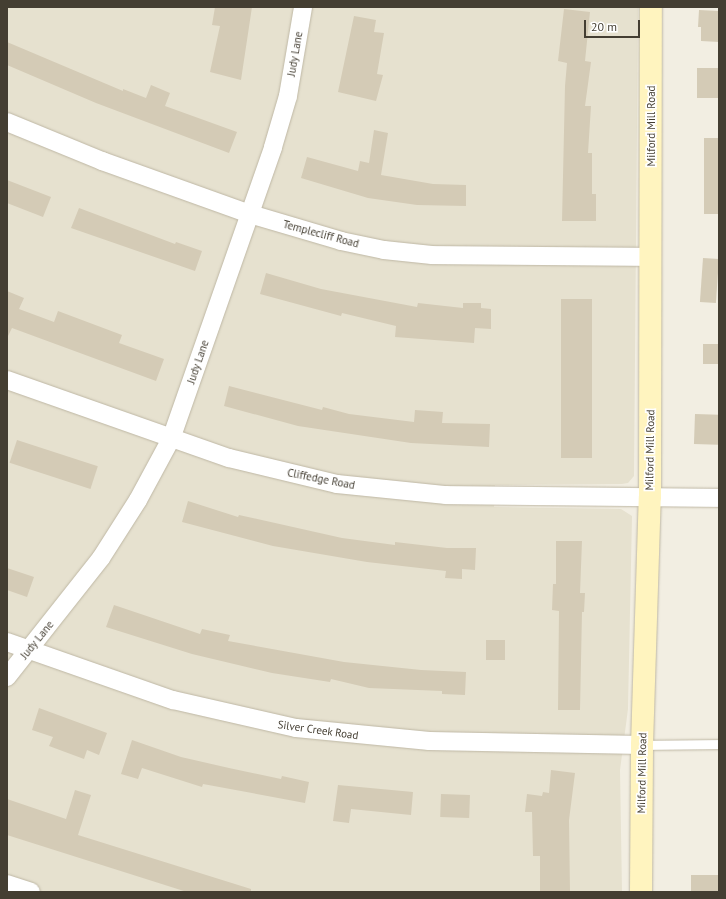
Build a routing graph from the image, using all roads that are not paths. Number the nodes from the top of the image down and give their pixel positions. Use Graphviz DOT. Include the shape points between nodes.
graph roads {
  1 [pos="303,7"];
  2 [pos="651,7"];
  3 [pos="7,122"];
  4 [pos="250,214"];
  5 [pos="652,257"];
  6 [pos="7,380"];
  7 [pos="171,439"];
  8 [pos="650,497"];
  9 [pos="719,498"];
  10 [pos="7,642"];
  11 [pos="29,650"];
  12 [pos="7,677"];
  13 [pos="719,744"];
  14 [pos="642,745"];
  15 [pos="7,884"];
  16 [pos="31,892"];
  17 [pos="641,892"];
  1 -- 4 [label="street, Judy Lane" via="288,96"];
  2 -- 5 [label="main road, Milford Mill Road"];
  3 -- 4 [label="street, Templecliff Road" via="102,161"];
  4 -- 5 [label="street, Templecliff Road" via="341,241 384,250 484,257"];
  4 -- 7 [label="street, Judy Lane"];
  5 -- 8 [label="main road, Milford Mill Road"];
  6 -- 7 [label="street, Cliffedge Road"];
  7 -- 8 [label="street, Cliffedge Road" via="291,474 392,491 446,495"];
  7 -- 11 [label="street, Judy Lane" via="138,500 101,558"];
  8 -- 9 [label="street, Cliffedge Road"];
  8 -- 14 [label="main road, Milford Mill Road"];
  10 -- 11 [label="street, Silver Creek Road"];
  11 -- 12 [label="street, Judy Lane"];
  11 -- 14 [label="street, Silver Creek Road" via="173,700 296,728 429,741"];
  13 -- 14 [label="lane"];
  14 -- 17 [label="main road, Milford Mill Road"];
  15 -- 16 [label="street"];
}
